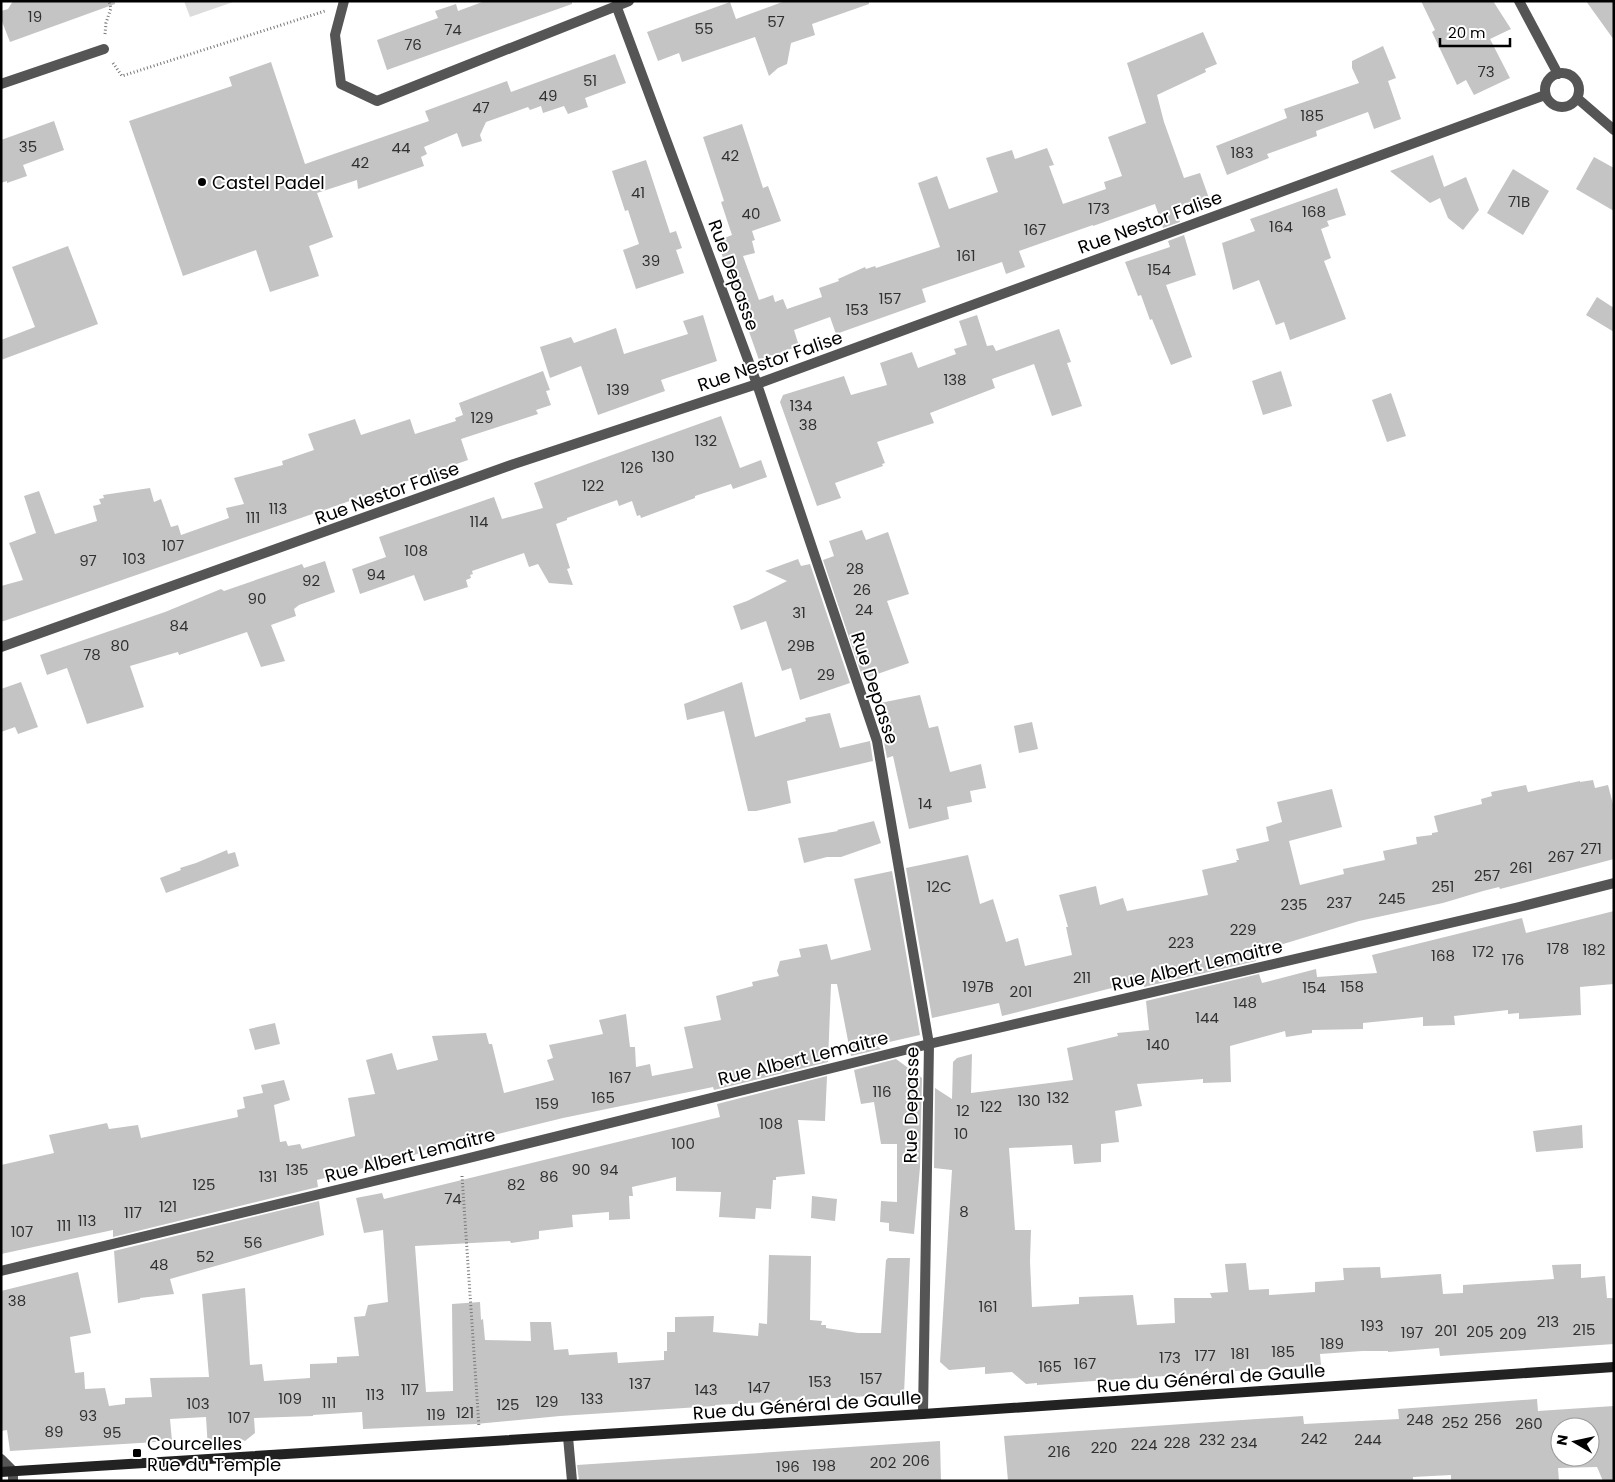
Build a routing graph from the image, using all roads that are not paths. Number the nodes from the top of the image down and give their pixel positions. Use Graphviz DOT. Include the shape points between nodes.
graph roads {
  1 [pos="628,1"];
  2 [pos="1519,1"];
  3 [pos="344,3"];
  4 [pos="616,5"];
  5 [pos="104,49"];
  6 [pos="1558,74"];
  7 [pos="1,84"];
  8 [pos="1545,95"];
  9 [pos="1577,98"];
  10 [pos="1614,130"];
  11 [pos="757,384"];
  12 [pos="1,646"];
  13 [pos="1614,883"];
  14 [pos="929,1044"];
  15 [pos="1,1271"];
  16 [pos="1614,1367"];
  17 [pos="922,1414"];
  18 [pos="568,1437"];
  19 [pos="1,1459"];
  20 [pos="1,1472"];
  21 [pos="13,1476"];
  22 [pos="572,1481"];
  1 -- 4 [label="street"];
  2 -- 6 [label="street"];
  3 -- 4 [label="street" via="335,35 341,84 377,101"];
  4 -- 11 [label="street, Rue Depasse"];
  5 -- 7 [label="street"];
  6 -- 8 [label="street" via="1548,80"];
  6 -- 9 [label="street" via="1574,78"];
  8 -- 9 [label="street" via="1552,104 1563,108"];
  8 -- 11 [label="street, Rue Nestor Falise"];
  9 -- 10 [label="street"];
  11 -- 12 [label="street, Rue Nestor Falise" via="514,464"];
  11 -- 14 [label="street, Rue Depasse" via="877,741"];
  13 -- 14 [label="street, Rue Albert Lemaitre"];
  14 -- 15 [label="street, Rue Albert Lemaitre"];
  14 -- 17 [label="street, Rue Depasse"];
  16 -- 17 [label="main road, Rue du Général de Gaulle"];
  17 -- 18 [label="main road, Rue du Général de Gaulle"];
  18 -- 21 [label="main road, Rue du Général de Gaulle"];
  18 -- 22 [label="street"];
  19 -- 21 [label="street"];
  20 -- 21 [label="main road, Rue du Général de Gaulle"];
}
